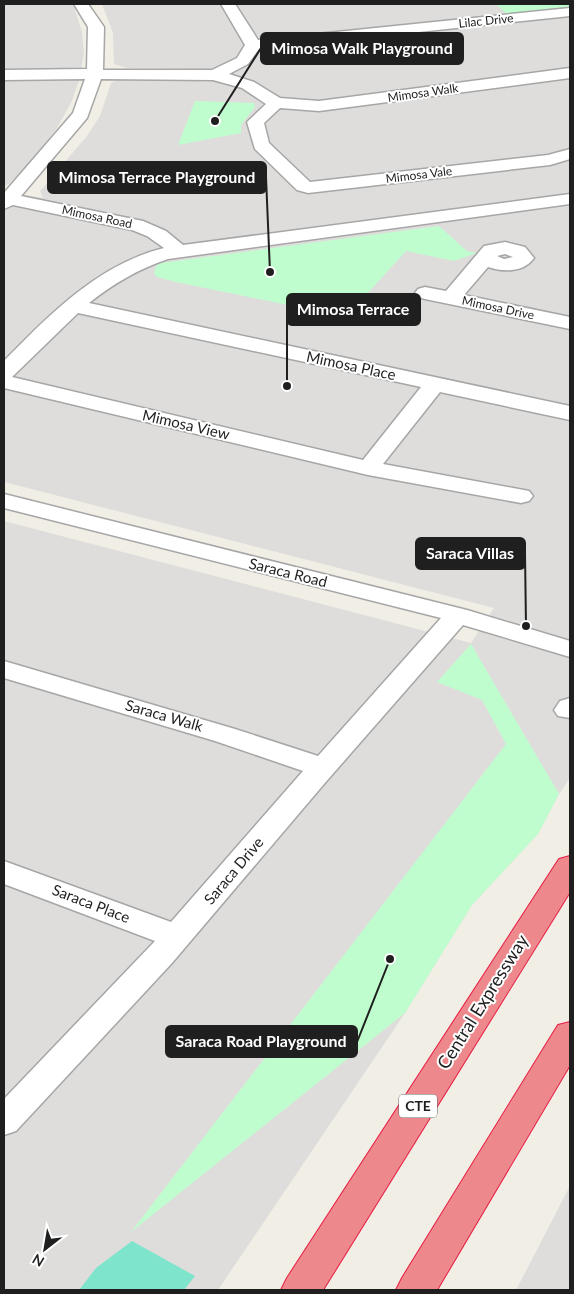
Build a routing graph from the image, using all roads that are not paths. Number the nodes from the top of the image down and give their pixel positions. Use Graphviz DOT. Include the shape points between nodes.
graph roads {
  1 [pos="81,4"];
  2 [pos="228,4"];
  3 [pos="570,12"];
  4 [pos="253,45"];
  5 [pos="570,73"];
  6 [pos="96,74"];
  7 [pos="4,75"];
  8 [pos="214,75"];
  9 [pos="276,103"];
  10 [pos="570,154"];
  11 [pos="570,199"];
  12 [pos="5,201"];
  13 [pos="178,251"];
  14 [pos="486,256"];
  15 [pos="425,293"];
  16 [pos="450,298"];
  17 [pos="73,306"];
  18 [pos="570,323"];
  19 [pos="4,373"];
  20 [pos="4,382"];
  21 [pos="436,384"];
  22 [pos="570,413"];
  23 [pos="368,468"];
  24 [pos="521,496"];
  25 [pos="4,501"];
  26 [pos="402,602"];
  27 [pos="458,615"];
  28 [pos="432,644"];
  29 [pos="570,649"];
  30 [pos="4,669"];
  31 [pos="322,768"];
  32 [pos="570,867"];
  33 [pos="4,872"];
  34 [pos="177,937"];
  35 [pos="570,1035"];
  36 [pos="4,1121"];
  37 [pos="302,1290"];
  38 [pos="416,1290"];
  1 -- 6 [label="street, Mimosa Road" via="96,28"];
  2 -- 4 [label="street"];
  3 -- 4 [label="street, Lilac Drive"];
  4 -- 8 [label="street" via="243,61"];
  5 -- 9 [label="street, Mimosa Walk" via="361,102 319,106"];
  6 -- 7 [label="street, Mimosa Walk"];
  6 -- 8 [label="street, Mimosa Walk"];
  6 -- 12 [label="street, Mimosa Road" via="81,114"];
  8 -- 9 [label="street, Mimosa Walk" via="248,85"];
  9 -- 10 [label="street, Mimosa Vale" via="257,119 255,125 262,145 303,186 313,188 550,160"];
  11 -- 13 [label="street"];
  12 -- 13 [label="street, Mimosa Road" via="136,225 166,238"];
  13 -- 17 [label="street" via="128,266"];
  14 -- 16 [label="street, Mimosa Drive"];
  15 -- 16 [label="street"];
  16 -- 18 [label="street, Mimosa Drive"];
  17 -- 19 [label="street"];
  17 -- 21 [label="street, Mimosa Place"];
  20 -- 23 [label="street, Mimosa View"];
  21 -- 22 [label="street, Mimosa Place"];
  21 -- 23 [label="street"];
  23 -- 24 [label="street, Mimosa View"];
  25 -- 26 [label="street, Saraca Road"];
  26 -- 27 [label="street, Saraca Road"];
  26 -- 28 [label="street" via="420,617 430,632"];
  27 -- 28 [label="street, Saraca Drive"];
  27 -- 29 [label="street, Saraca Road"];
  28 -- 31 [label="street, Saraca Drive"];
  30 -- 31 [label="street, Saraca Walk" via="225,734"];
  31 -- 34 [label="street, Saraca Drive"];
  32 -- 37 [label="highway, Central Expressway / CTE"];
  33 -- 34 [label="street, Saraca Place"];
  34 -- 36 [label="street, Saraca Drive"];
  35 -- 38 [label="highway"];
}
